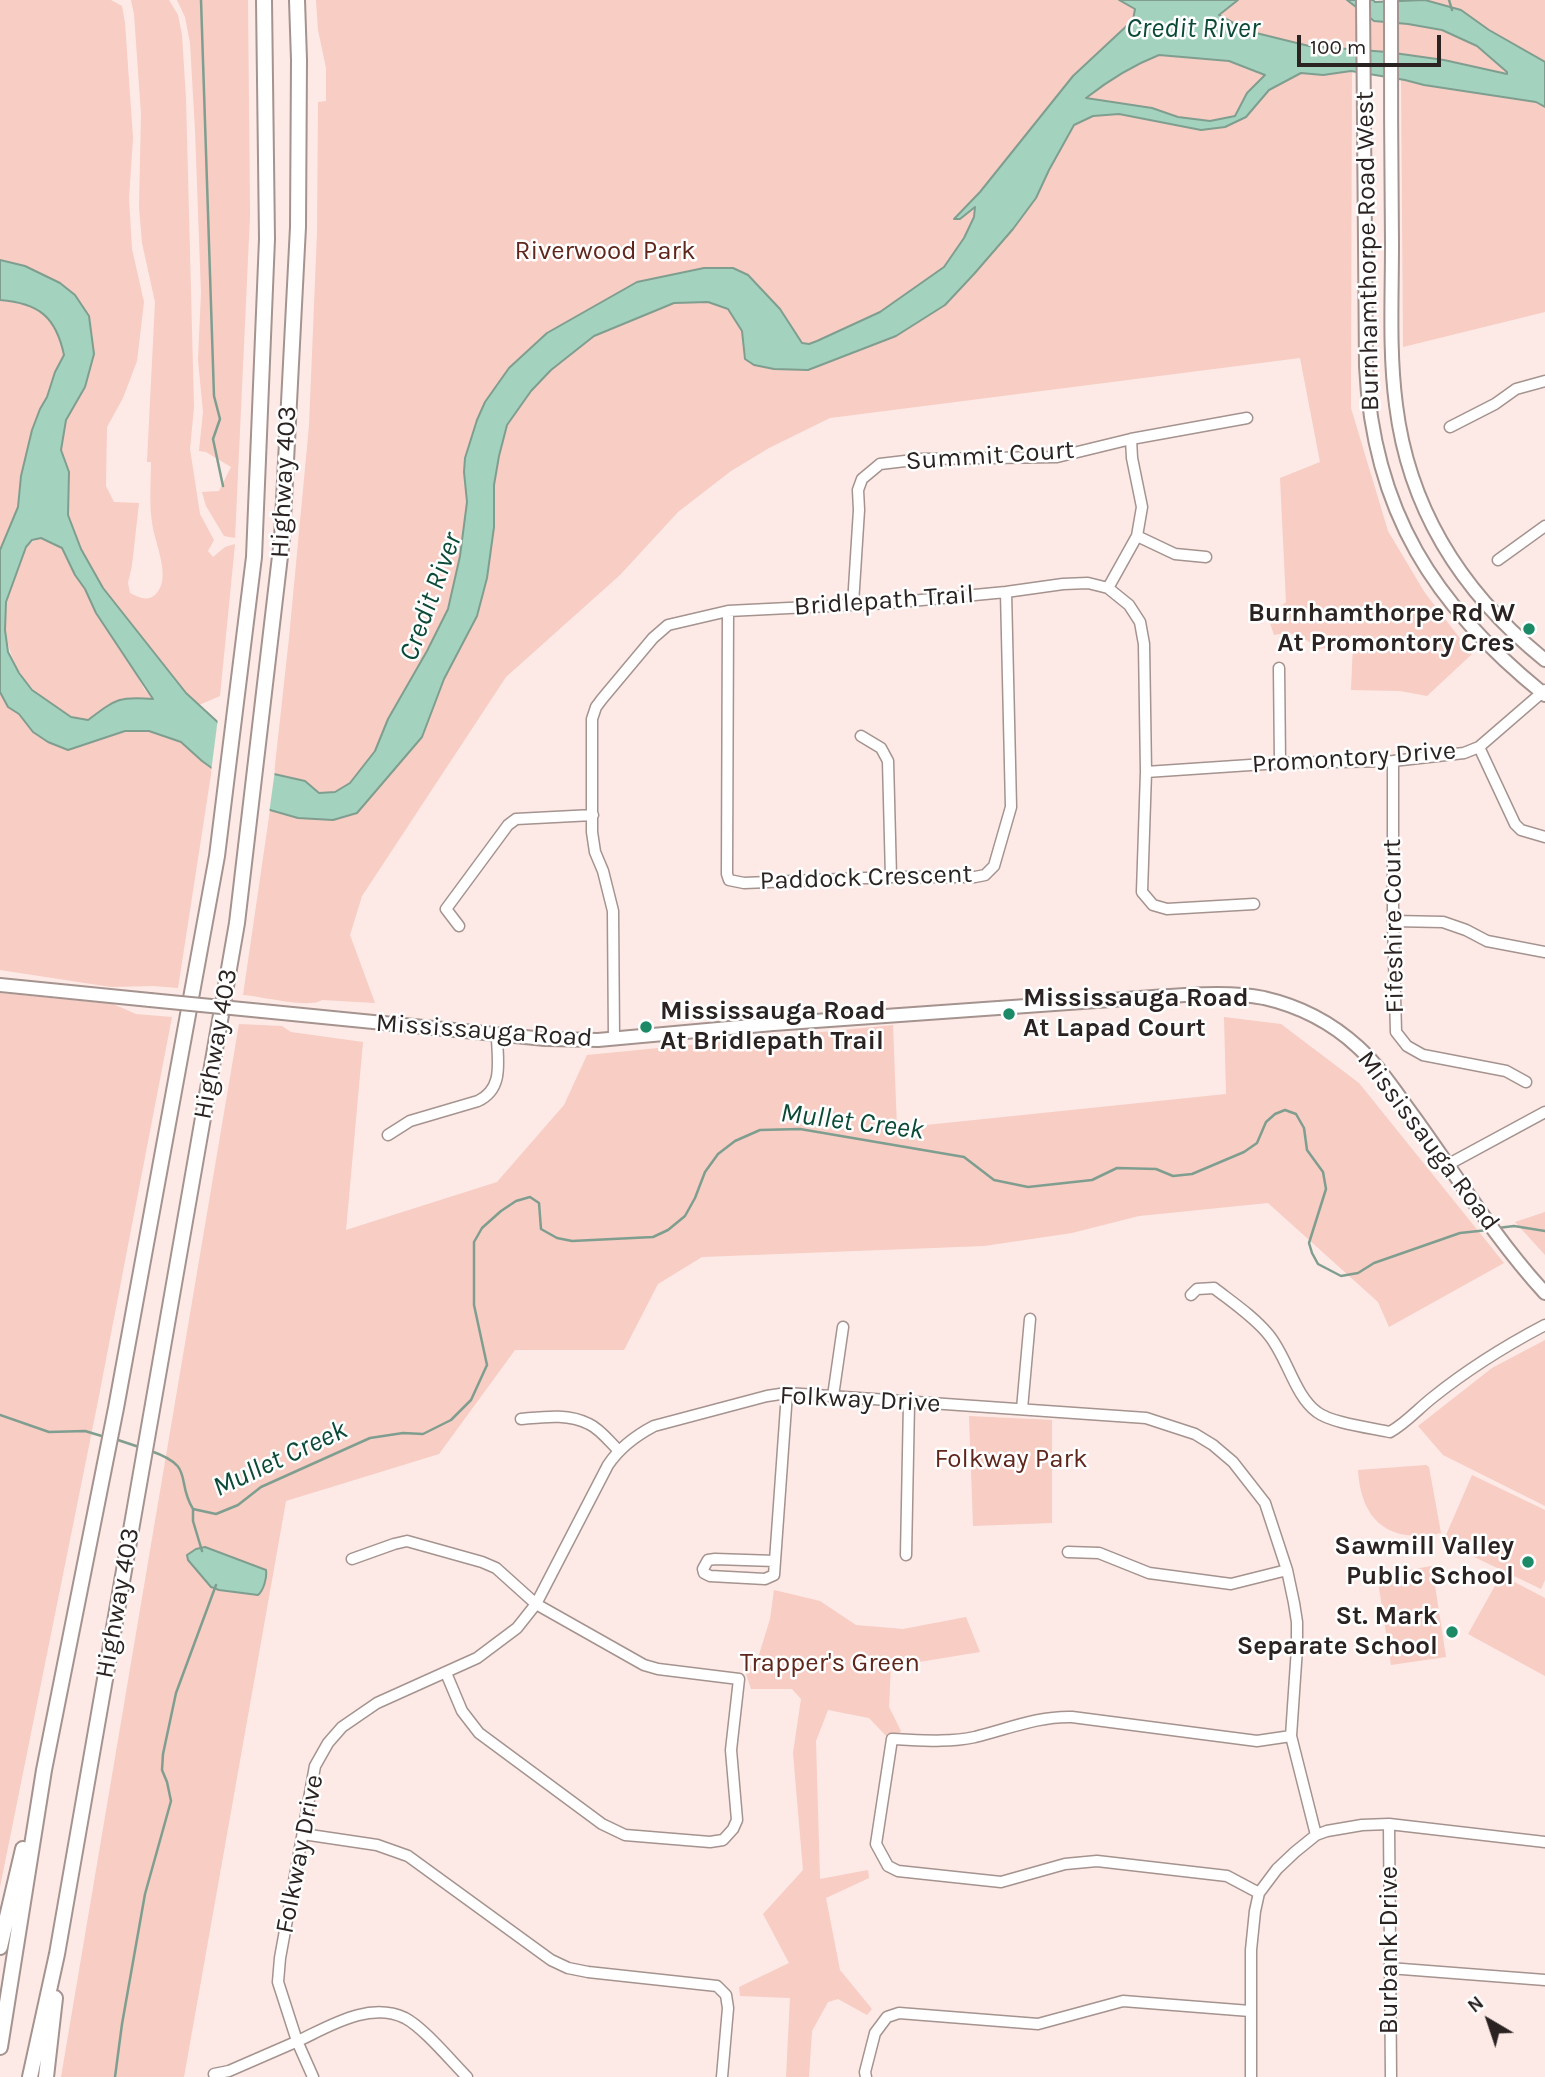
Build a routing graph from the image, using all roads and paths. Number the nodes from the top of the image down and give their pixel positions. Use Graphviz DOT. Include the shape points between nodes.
graph roads {
  1 [pos="264,0"];
  2 [pos="297,0"];
  3 [pos="1363,0"];
  4 [pos="1391,0"];
  5 [pos="1545,381"];
  6 [pos="1247,418"];
  7 [pos="1450,427"];
  8 [pos="1132,439"];
  9 [pos="1545,526"];
  10 [pos="1137,537"];
  11 [pos="1206,557"];
  12 [pos="1498,560"];
  13 [pos="1108,588"];
  14 [pos="1006,592"];
  15 [pos="853,604"];
  16 [pos="728,611"];
  17 [pos="1545,660"];
  18 [pos="1279,668"];
  19 [pos="1544,692"];
  20 [pos="861,736"];
  21 [pos="1479,747"];
  22 [pos="1393,761"];
  23 [pos="1280,763"];
  24 [pos="1146,772"];
  25 [pos="593,815"];
  26 [pos="1545,837"];
  27 [pos="891,877"];
  28 [pos="1254,904"];
  29 [pos="1393,921"];
  30 [pos="459,926"];
  31 [pos="1545,952"];
  32 [pos="0,985"];
  33 [pos="497,1035"];
  34 [pos="614,1039"];
  35 [pos="1526,1082"];
  36 [pos="1545,1112"];
  37 [pos="388,1135"];
  38 [pos="1449,1164"];
  39 [pos="1545,1293"];
  40 [pos="1191,1295"];
  41 [pos="1030,1319"];
  42 [pos="1545,1325"];
  43 [pos="843,1327"];
  44 [pos="787,1393"];
  45 [pos="834,1396"];
  46 [pos="909,1403"];
  47 [pos="1022,1409"];
  48 [pos="521,1419"];
  49 [pos="618,1450"];
  50 [pos="1068,1552"];
  51 [pos="906,1555"];
  52 [pos="352,1559"];
  53 [pos="775,1561"];
  54 [pos="1287,1570"];
  55 [pos="536,1604"];
  56 [pos="446,1673"];
  57 [pos="1291,1736"];
  58 [pos="44,1770"];
  59 [pos="1389,1824"];
  60 [pos="303,1834"];
  61 [pos="1316,1835"];
  62 [pos="1545,1842"];
  63 [pos="1259,1893"];
  64 [pos="0,1947"];
  65 [pos="57,1954"];
  66 [pos="1389,1968"];
  67 [pos="1545,1980"];
  68 [pos="1250,2011"];
  69 [pos="297,2041"];
  70 [pos="0,2046"];
  71 [pos="215,2074"];
  72 [pos="30,2077"];
  73 [pos="46,2077"];
  74 [pos="313,2077"];
  75 [pos="467,2077"];
  76 [pos="722,2077"];
  77 [pos="866,2077"];
  78 [pos="1251,2077"];
  79 [pos="1391,2077"];
  1 -- 58 [label="highway, Highway 403" via="267,239 255,536 217,856"];
  2 -- 65 [label="highway, Highway 403" via="298,227 282,539 237,923"];
  3 -- 19 [label="main road, Burnhamthorpe Road West" via="1367,391 1385,482 1426,570 1496,654"];
  4 -- 17 [label="main road, Burnhamthorpe Road West" via="1392,330 1400,430 1430,522 1457,568 1500,620"];
  5 -- 7 [label="street" via="1516,389"];
  6 -- 8 [label="street, Summit Court"];
  8 -- 10 [label="street" via="1142,507"];
  8 -- 15 [label="street, Summit Court" via="1057,457 880,464 862,479 858,491"];
  9 -- 12 [label="street"];
  10 -- 11 [label="street" via="1175,554"];
  10 -- 13 [label="street"];
  13 -- 14 [label="street, Bridlepath Trail" via="1087,583"];
  13 -- 24 [label="street" via="1129,605 1140,622"];
  14 -- 15 [label="street, Bridlepath Trail"];
  14 -- 27 [label="street, Paddock Crescent" via="1011,807 994,866 975,877"];
  15 -- 16 [label="street, Bridlepath Trail"];
  16 -- 25 [label="street, Bridlepath Trail" via="668,625 596,707 592,719"];
  16 -- 27 [label="street, Paddock Crescent" via="729,880"];
  18 -- 23 [label="street"];
  19 -- 21 [label="street, Promontory Drive"];
  20 -- 27 [label="street" via="881,748 888,761"];
  21 -- 22 [label="street, Promontory Drive" via="1464,753"];
  21 -- 26 [label="street" via="1516,824"];
  22 -- 23 [label="street, Promontory Drive"];
  22 -- 29 [label="street, Fifeshire Court"];
  23 -- 24 [label="street, Promontory Drive"];
  24 -- 28 [label="street" via="1142,892 1153,905 1167,909"];
  25 -- 30 [label="street" via="516,819 508,825 446,909"];
  25 -- 34 [label="street, Bridlepath Trail" via="595,852 613,911"];
  29 -- 31 [label="street" via="1443,922 1487,941"];
  29 -- 35 [label="street, Fifeshire Court" via="1396,1032 1407,1046 1423,1055 1506,1071"];
  32 -- 33 [label="main road, Mississauga Road, bridge"];
  33 -- 34 [label="main road, Mississauga Road"];
  33 -- 37 [label="street" via="497,1076 488,1096 410,1121"];
  34 -- 38 [label="main road, Mississauga Road" via="987,1008 1242,995 1292,1006 1342,1033 1374,1064"];
  36 -- 38 [label="street"];
  38 -- 39 [label="main road, Mississauga Road"];
  40 -- 42 [label="street" via="1197,1289 1214,1288 1250,1316 1286,1361 1316,1412 1391,1432 1500,1348"];
  41 -- 47 [label="street"];
  43 -- 45 [label="street"];
  44 -- 45 [label="street, Folkway Drive"];
  44 -- 49 [label="street, Folkway Drive" via="671,1420 640,1433"];
  44 -- 53 [label="street"];
  45 -- 46 [label="street, Folkway Drive"];
  46 -- 47 [label="street, Folkway Drive"];
  46 -- 51 [label="street"];
  47 -- 54 [label="street, Folkway Drive" via="1146,1418 1195,1434 1233,1462 1265,1503"];
  48 -- 49 [label="street" via="557,1416 591,1424"];
  49 -- 55 [label="street, Folkway Drive"];
  50 -- 54 [label="street" via="1099,1553 1149,1573 1231,1584"];
  52 -- 55 [label="street" via="407,1541 420,1544 496,1568"];
  53 -- 53 [label="street" via="715,1559 708,1560 703,1569 710,1576 765,1579 774,1575"];
  54 -- 57 [label="street, Folkway Drive" via="1297,1622"];
  55 -- 56 [label="street, Folkway Drive" via="517,1628 477,1658"];
  55 -- 56 [label="street" via="645,1665 739,1679 731,1750 737,1820 723,1840 625,1835 608,1828 479,1733 462,1712"];
  56 -- 60 [label="street, Folkway Drive" via="377,1703 342,1727 315,1766"];
  57 -- 61 [label="street, Folkway Drive"];
  57 -- 63 [label="street" via="1257,1741 1051,1716 957,1740 892,1739 876,1844 888,1866 898,1871 1001,1882 1065,1864 1097,1861 1227,1876"];
  58 -- 64 [label="highway"];
  58 -- 70 [label="highway, Highway 403"];
  59 -- 61 [label="street" via="1343,1827"];
  59 -- 62 [label="street"];
  59 -- 66 [label="street, Burbank Drive"];
  60 -- 69 [label="street, Folkway Drive" via="278,1982"];
  60 -- 76 [label="street" via="377,1845 408,1856 551,1961 568,1968 717,1986 726,1995 728,2008"];
  61 -- 63 [label="street" via="1277,1869"];
  63 -- 68 [label="street" via="1251,1950"];
  65 -- 72 [label="highway, Highway 403"];
  65 -- 73 [label="highway"];
  66 -- 67 [label="street"];
  66 -- 79 [label="street, Burbank Drive"];
  68 -- 77 [label="street" via="1123,2001 1038,2024 899,2013 887,2017 875,2034"];
  68 -- 78 [label="street"];
  69 -- 71 [label="street"];
  69 -- 74 [label="street, Folkway Drive"];
  69 -- 75 [label="street" via="345,2018 389,2013 419,2029"];
}
